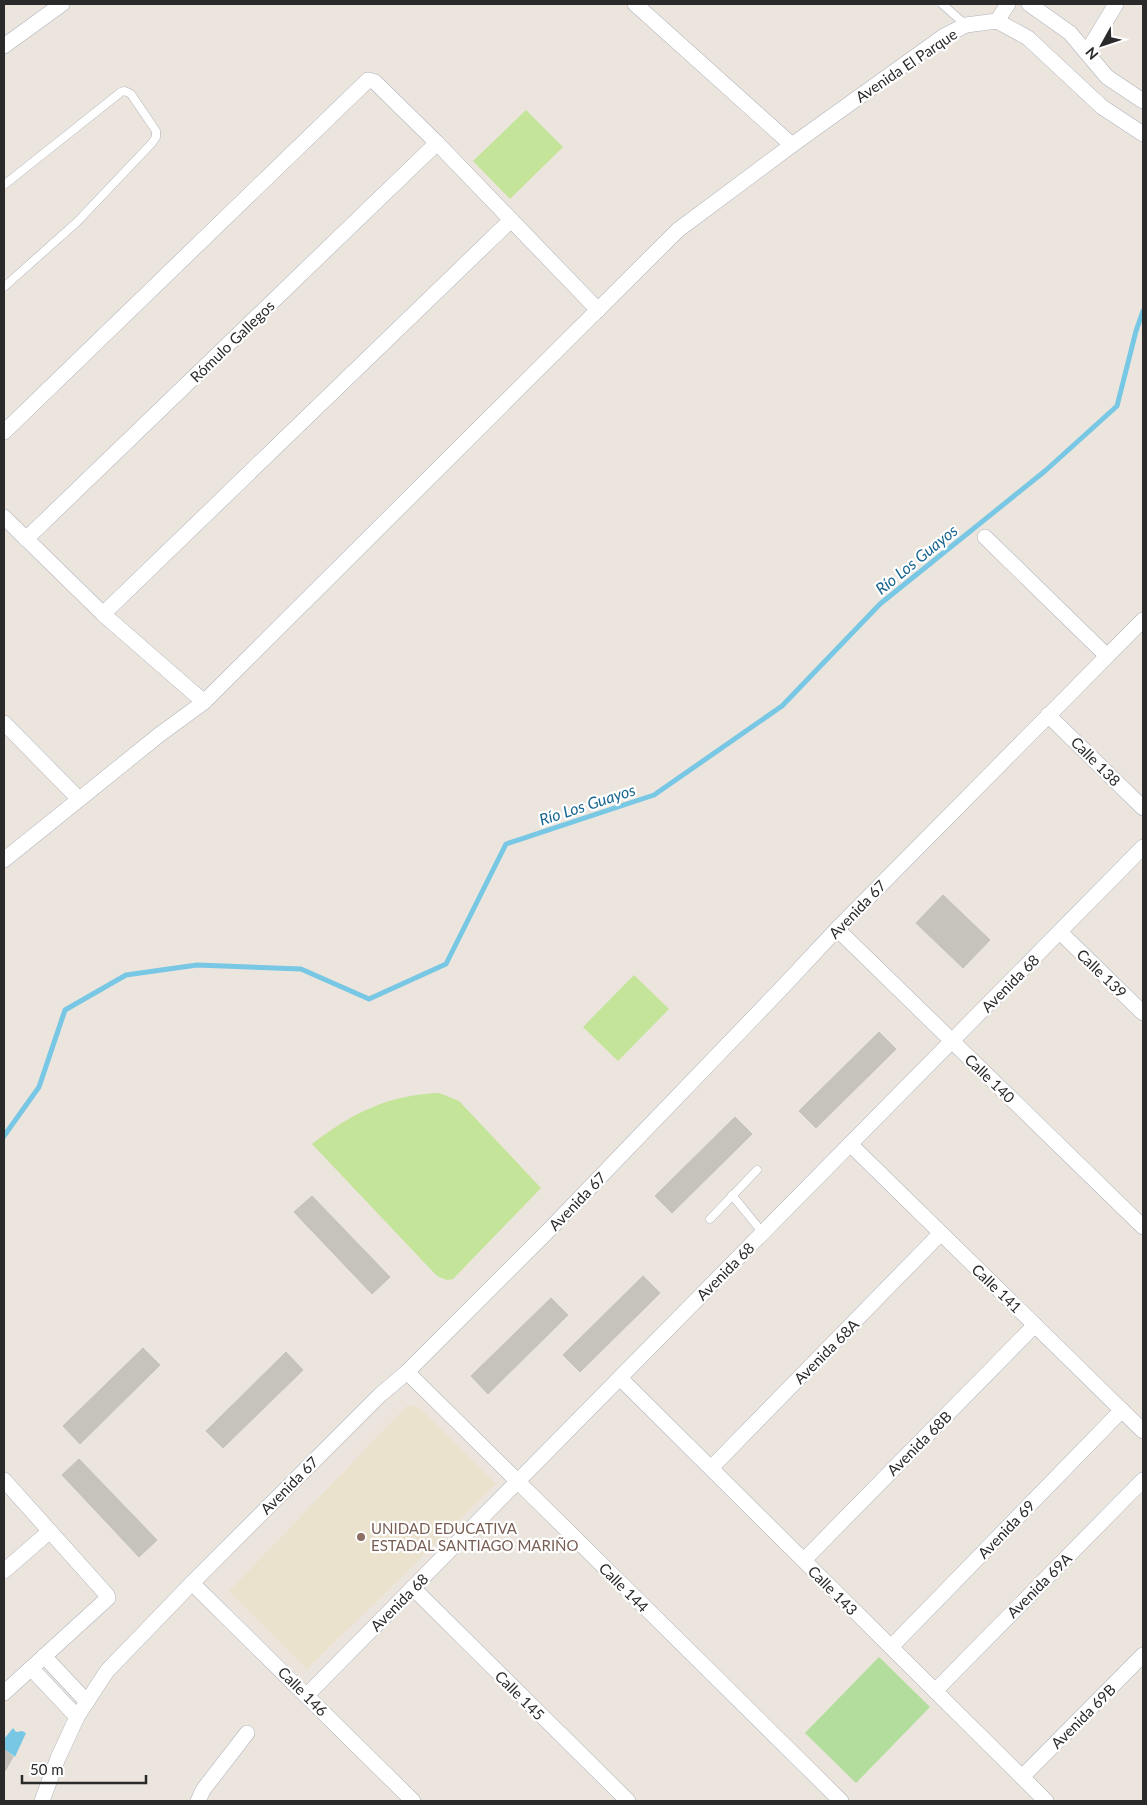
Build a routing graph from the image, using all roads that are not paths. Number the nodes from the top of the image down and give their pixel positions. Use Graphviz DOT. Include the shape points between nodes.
graph roads {
  1 [pos="635,4"];
  2 [pos="942,4"];
  3 [pos="1008,4"];
  4 [pos="1029,4"];
  5 [pos="1116,4"];
  6 [pos="56,6"];
  7 [pos="997,21"];
  8 [pos="966,26"];
  9 [pos="4,46"];
  10 [pos="1087,52"];
  11 [pos="1143,101"];
  12 [pos="1143,134"];
  13 [pos="437,143"];
  14 [pos="792,145"];
  15 [pos="4,185"];
  16 [pos="511,220"];
  17 [pos="4,287"];
  18 [pos="598,310"];
  19 [pos="4,432"];
  20 [pos="4,517"];
  21 [pos="985,537"];
  22 [pos="26,539"];
  23 [pos="103,614"];
  24 [pos="1143,620"];
  25 [pos="1106,656"];
  26 [pos="204,702"];
  27 [pos="1048,715"];
  28 [pos="4,723"];
  29 [pos="80,799"];
  30 [pos="1143,808"];
  31 [pos="1143,847"];
  32 [pos="4,860"];
  33 [pos="837,929"];
  34 [pos="1060,932"];
  35 [pos="1143,1014"];
  36 [pos="952,1041"];
  37 [pos="850,1144"];
  38 [pos="757,1170"];
  39 [pos="732,1195"];
  40 [pos="710,1218"];
  41 [pos="1143,1227"];
  42 [pos="763,1233"];
  43 [pos="941,1233"];
  44 [pos="1035,1325"];
  45 [pos="407,1372"];
  46 [pos="620,1378"];
  47 [pos="1122,1410"];
  48 [pos="1143,1431"];
  49 [pos="711,1468"];
  50 [pos="4,1480"];
  51 [pos="1143,1480"];
  52 [pos="518,1482"];
  53 [pos="50,1531"];
  54 [pos="804,1560"];
  55 [pos="4,1571"];
  56 [pos="192,1583"];
  57 [pos="413,1588"];
  58 [pos="891,1647"];
  59 [pos="1143,1655"];
  60 [pos="44,1656"];
  61 [pos="31,1668"];
  62 [pos="935,1691"];
  63 [pos="4,1693"];
  64 [pos="307,1695"];
  65 [pos="87,1702"];
  66 [pos="77,1718"];
  67 [pos="247,1733"];
  68 [pos="1022,1777"];
  69 [pos="200,1796"];
  70 [pos="42,1801"];
  71 [pos="214,1801"];
  72 [pos="413,1801"];
  73 [pos="628,1801"];
  74 [pos="841,1801"];
  75 [pos="1046,1801"];
  1 -- 14 [label="street"];
  2 -- 8 [label="lane"];
  3 -- 7 [label="street"];
  4 -- 10 [label="street" via="1070,33"];
  5 -- 10 [label="street"];
  6 -- 9 [label="street"];
  7 -- 8 [label="street, Avenida El Parque"];
  7 -- 12 [label="street" via="1028,38 1102,107"];
  8 -- 14 [label="street, Avenida El Parque" via="944,36"];
  10 -- 11 [label="street" via="1107,77"];
  13 -- 16 [label="street"];
  13 -- 19 [label="street" via="375,82 368,80"];
  13 -- 22 [label="street, Rómulo Gallegos"];
  14 -- 18 [label="street, Avenida El Parque" via="678,230"];
  15 -- 17 [label="lane" via="121,92 131,94 156,131 152,143 78,222"];
  16 -- 18 [label="street"];
  16 -- 23 [label="street"];
  18 -- 26 [label="street, Avenida El Parque"];
  20 -- 22 [label="street"];
  21 -- 25 [label="street"];
  22 -- 23 [label="street"];
  23 -- 26 [label="street"];
  24 -- 25 [label="street, Avenida 67"];
  25 -- 27 [label="street, Avenida 67"];
  26 -- 29 [label="street, Avenida El Parque"];
  27 -- 30 [label="street, Calle 138"];
  27 -- 33 [label="street, Avenida 67"];
  28 -- 29 [label="street"];
  29 -- 32 [label="street, Avenida El Parque"];
  31 -- 34 [label="street, Avenida 68"];
  33 -- 36 [label="street, Calle 140"];
  33 -- 45 [label="street, Avenida 67" via="549,1230"];
  34 -- 35 [label="street, Calle 139"];
  34 -- 36 [label="street, Avenida 68"];
  36 -- 37 [label="street, Avenida 68"];
  36 -- 41 [label="street, Calle 140"];
  37 -- 42 [label="street, Avenida 68"];
  37 -- 43 [label="street, Calle 141"];
  38 -- 39 [label="lane"];
  39 -- 40 [label="lane"];
  39 -- 42 [label="lane"];
  42 -- 46 [label="street, Avenida 68"];
  43 -- 44 [label="street, Calle 141"];
  43 -- 49 [label="street, Avenida 68A"];
  44 -- 47 [label="street, Calle 141"];
  44 -- 54 [label="street, Avenida 68B"];
  45 -- 52 [label="street, Calle 144"];
  45 -- 56 [label="street, Avenida 67"];
  46 -- 49 [label="street, Calle 143"];
  46 -- 52 [label="street, Avenida 68"];
  47 -- 48 [label="street, Calle 141"];
  47 -- 58 [label="street, Avenida 69"];
  49 -- 54 [label="street, Calle 143"];
  50 -- 53 [label="street"];
  51 -- 62 [label="street, Avenida 69A"];
  52 -- 57 [label="street, Avenida 68"];
  52 -- 74 [label="street, Calle 144"];
  53 -- 55 [label="street"];
  53 -- 60 [label="street" via="108,1598"];
  54 -- 58 [label="street, Calle 143"];
  56 -- 64 [label="street, Calle 146"];
  56 -- 65 [label="street, Avenida 67" via="108,1671"];
  57 -- 64 [label="street, Avenida 68"];
  57 -- 73 [label="street, Calle 145"];
  58 -- 62 [label="street, Calle 143"];
  59 -- 68 [label="street, Avenida 69B"];
  60 -- 61 [label="street"];
  60 -- 65 [label="street"];
  61 -- 63 [label="street"];
  61 -- 66 [label="street"];
  62 -- 68 [label="street, Calle 143"];
  64 -- 72 [label="street, Calle 146"];
  65 -- 66 [label="street, Avenida 67"];
  66 -- 70 [label="street, Avenida 67"];
  67 -- 69 [label="street"];
  68 -- 75 [label="street, Calle 143"];
  69 -- 71 [label="street"];
}
